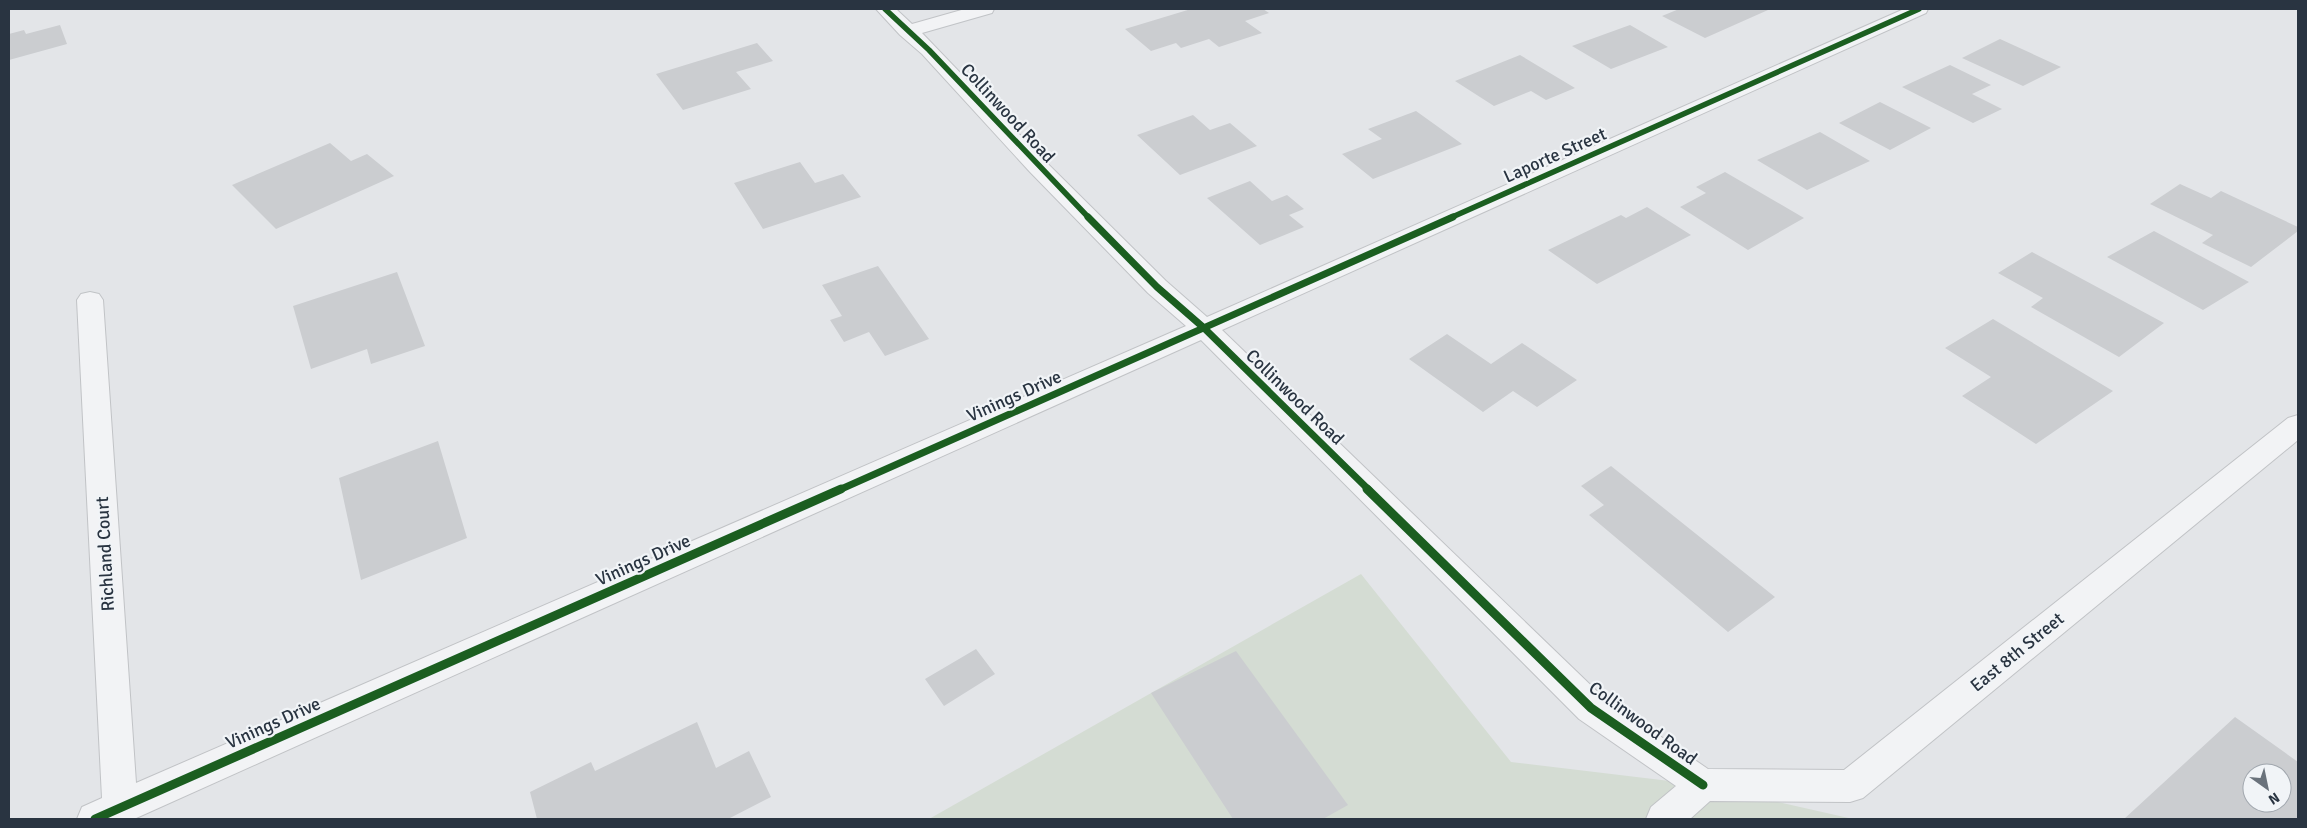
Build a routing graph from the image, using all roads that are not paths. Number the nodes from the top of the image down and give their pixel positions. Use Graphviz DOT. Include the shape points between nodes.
graph roads {
  1 [pos="886,9"];
  2 [pos="985,9"];
  3 [pos="1919,9"];
  4 [pos="907,31"];
  5 [pos="90,300"];
  6 [pos="1204,328"];
  7 [pos="2298,425"];
  8 [pos="1703,786"];
  9 [pos="108,813"];
  10 [pos="1664,819"];
  1 -- 4 [label="street, Collinwood Road"];
  2 -- 4 [label="street"];
  3 -- 6 [label="street, Laporte Street"];
  4 -- 6 [label="street, Collinwood Road" via="1157,287"];
  5 -- 9 [label="street, Richland Court"];
  6 -- 8 [label="street, Collinwood Road" via="1591,708"];
  6 -- 9 [label="street, Vinings Drive"];
  7 -- 8 [label="street, East 8th Street" via="1850,786"];
  8 -- 10 [label="street"];
}
